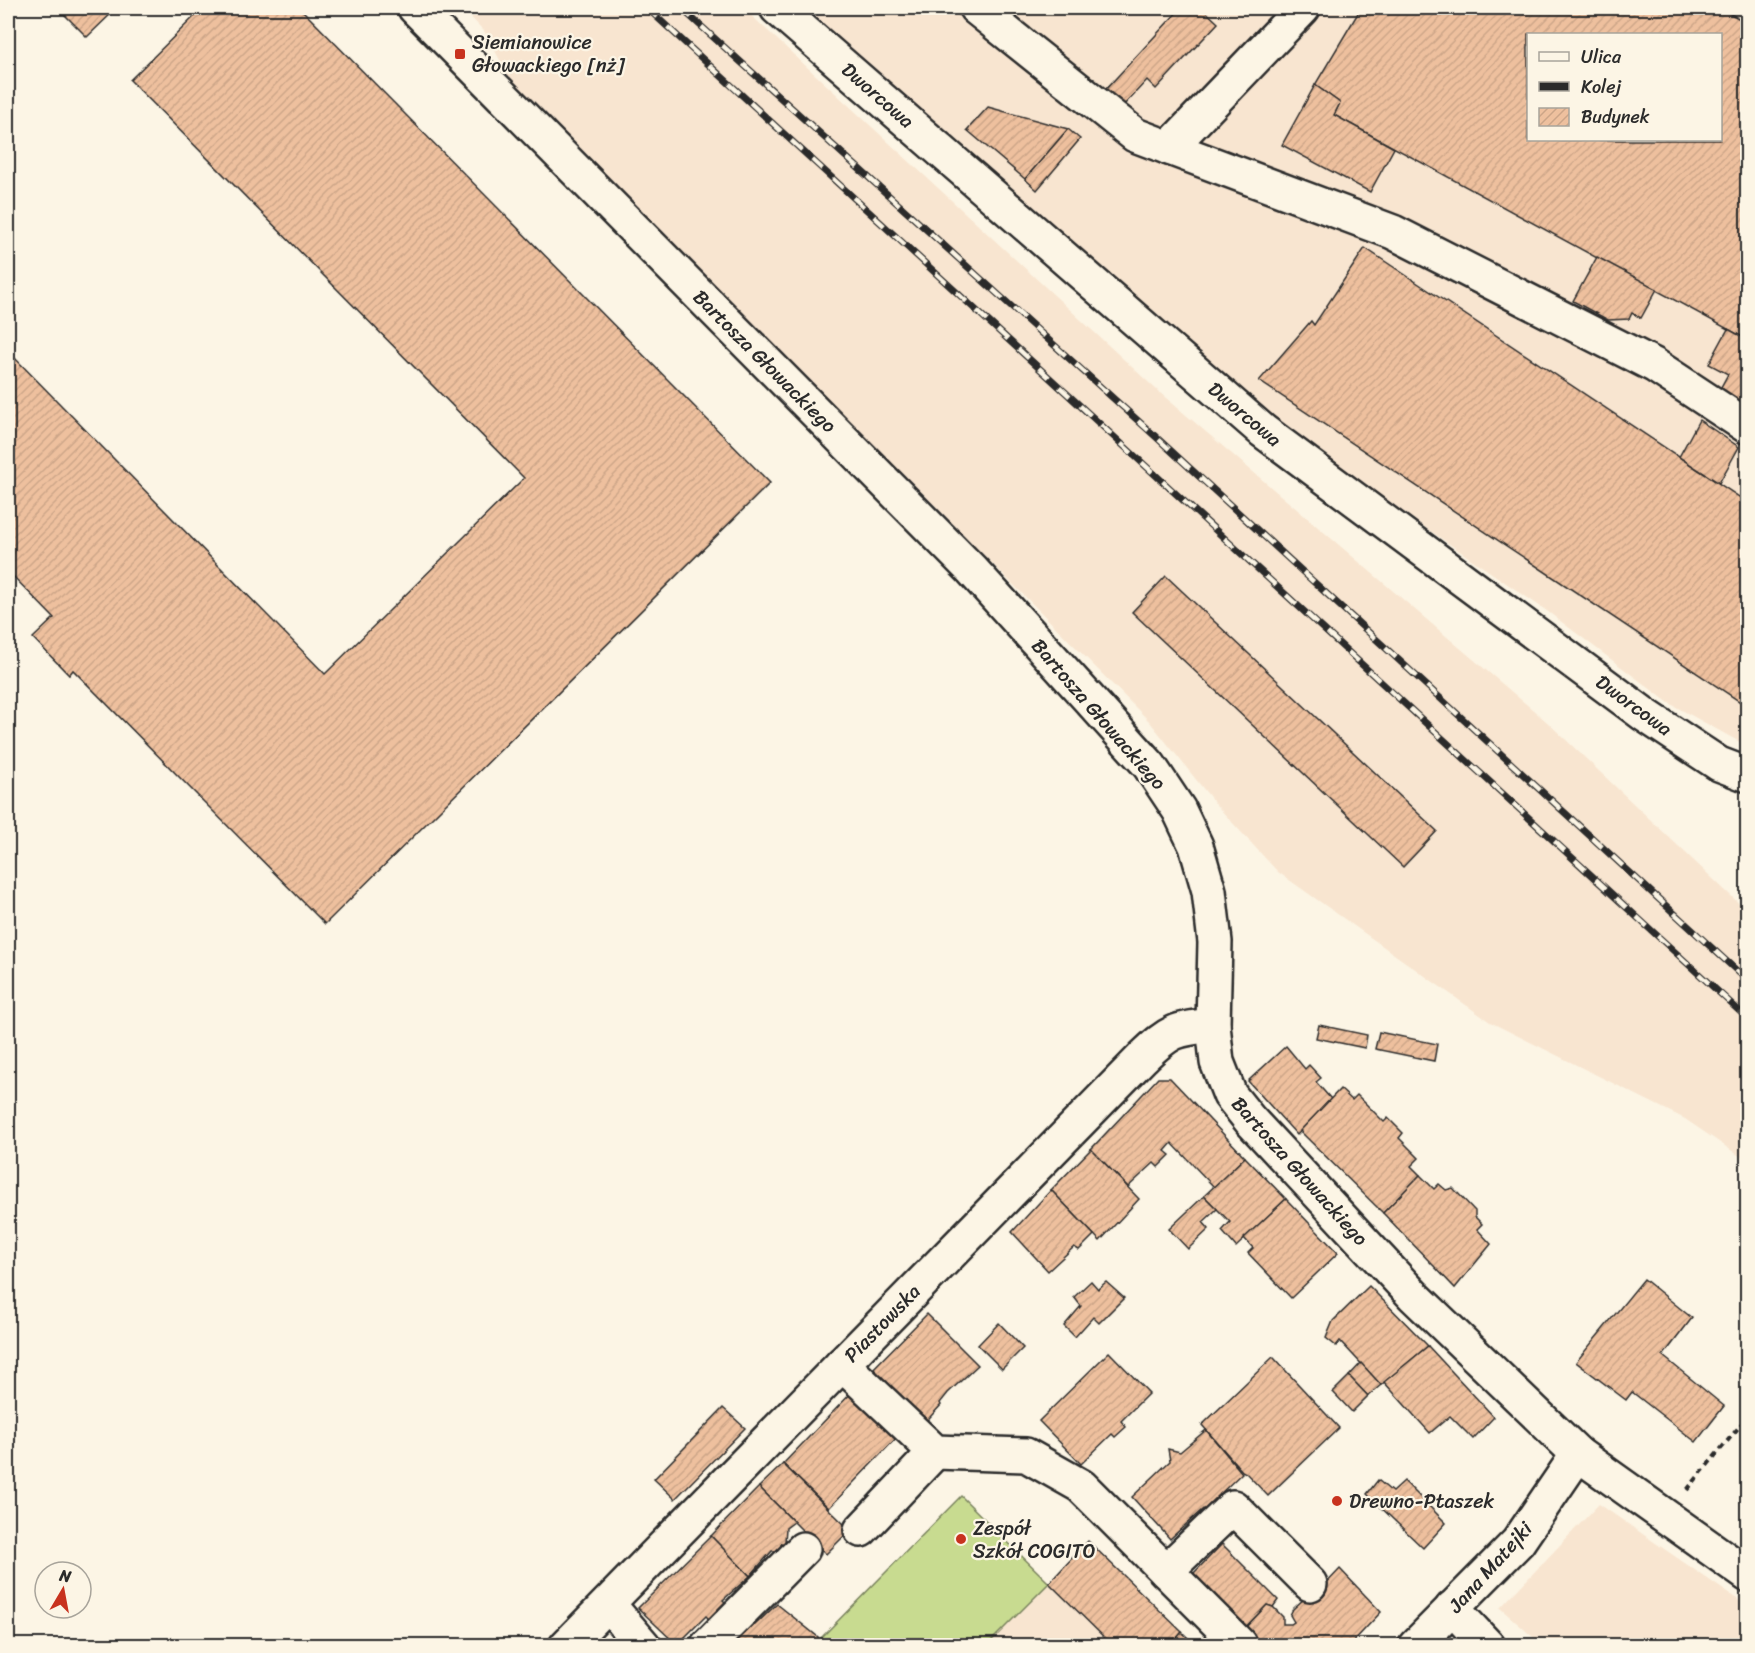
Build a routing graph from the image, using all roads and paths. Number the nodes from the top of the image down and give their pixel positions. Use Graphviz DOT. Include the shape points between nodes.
graph roads {
  1 [pos="415,8"];
  2 [pos="777,8"];
  3 [pos="976,8"];
  4 [pos="1303,8"];
  5 [pos="1169,148"];
  6 [pos="1748,427"];
  7 [pos="1748,775"];
  8 [pos="1212,1025"];
  9 [pos="842,1364"];
  10 [pos="1748,1416"];
  11 [pos="935,1452"];
  12 [pos="1578,1454"];
  13 [pos="1666,1516"];
  14 [pos="861,1530"];
  15 [pos="803,1549"];
  16 [pos="1166,1571"];
  17 [pos="1748,1575"];
  18 [pos="1310,1584"];
  19 [pos="608,1604"];
  20 [pos="1452,1608"];
  21 [pos="1239,1644"];
  22 [pos="566,1646"];
  23 [pos="644,1646"];
  24 [pos="707,1646"];
  25 [pos="1415,1646"];
  26 [pos="1488,1646"];
  1 -- 8 [label="street, Bartosza Głowackiego" via="972,570 1149,765 1197,846 1209,891 1215,942"];
  2 -- 7 [label="street, Dworcowa" via="1263,431 1645,715 1719,764"];
  3 -- 5 [label="street" via="1135,135"];
  4 -- 5 [label="street"];
  5 -- 6 [label="street" via="1393,232 1654,364"];
  8 -- 9 [label="street, Piastowska" via="1182,1028 1162,1039"];
  8 -- 12 [label="street, Bartosza Głowackiego" via="1217,1062 1230,1095 1250,1120 1413,1295"];
  9 -- 11 [label="street"];
  9 -- 19 [label="street, Piastowska"];
  10 -- 13 [label="path"];
  11 -- 14 [label="street"];
  11 -- 16 [label="street" via="1026,1455 1081,1486"];
  12 -- 13 [label="street, Bartosza Głowackiego"];
  12 -- 20 [label="street, Jana Matejki" via="1518,1542"];
  13 -- 17 [label="street, Bartosza Głowackiego"];
  15 -- 24 [label="street"];
  16 -- 18 [label="street" via="1233,1507"];
  16 -- 21 [label="street"];
  19 -- 22 [label="street, Piastowska"];
  19 -- 23 [label="street"];
  20 -- 25 [label="street, Jana Matejki"];
  20 -- 26 [label="street"];
}
